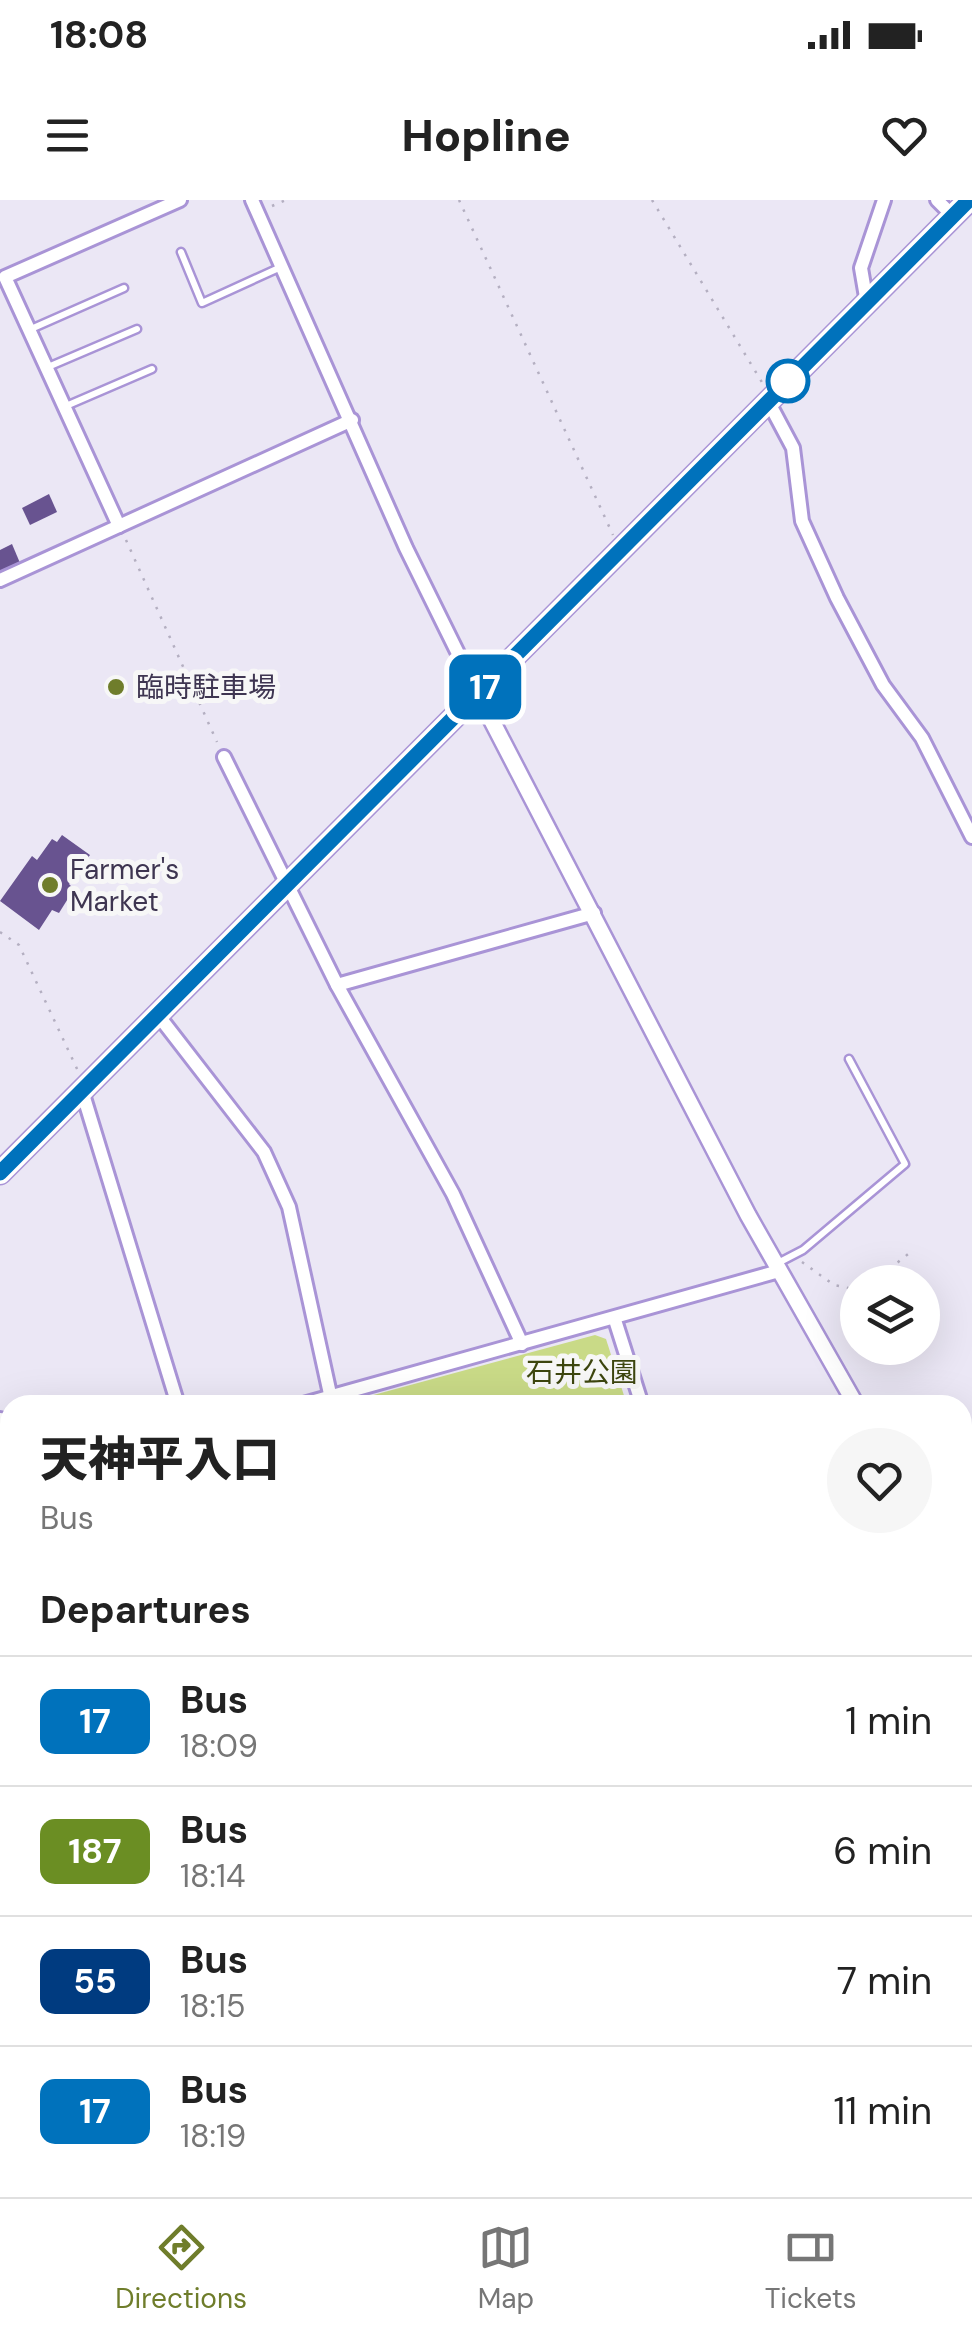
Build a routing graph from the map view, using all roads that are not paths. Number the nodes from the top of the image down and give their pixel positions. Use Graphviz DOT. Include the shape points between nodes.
graph roads {
  1 [pos="180,200"];
  2 [pos="252,200"];
  3 [pos="884,200"];
  4 [pos="937,200"];
  5 [pos="969,200"];
  6 [pos="953,216"];
  7 [pos="181,252"];
  8 [pos="282,267"];
  9 [pos="124,288"];
  10 [pos="867,303"];
  11 [pos="30,330"];
  12 [pos="137,330"];
  13 [pos="47,368"];
  14 [pos="152,370"];
  15 [pos="769,400"];
  16 [pos="65,407"];
  17 [pos="352,420"];
  18 [pos="120,526"];
  19 [pos="0,580"];
  20 [pos="478,694"];
  21 [pos="224,757"];
  22 [pos="972,837"];
  23 [pos="286,886"];
  24 [pos="594,913"];
  25 [pos="336,985"];
  26 [pos="158,1015"];
  27 [pos="849,1059"];
  28 [pos="86,1086"];
  29 [pos="0,1173"];
  30 [pos="777,1268"];
  31 [pos="615,1320"];
  32 [pos="522,1344"];
  33 [pos="175,1395"];
  34 [pos="330,1395"];
  35 [pos="351,1395"];
  36 [pos="639,1395"];
  37 [pos="850,1395"];
  1 -- 11 [label="street" via="5,277"];
  2 -- 8 [label="street"];
  3 -- 10 [label="street" via="861,268"];
  4 -- 6 [label="street"];
  5 -- 6 [label="highway"];
  6 -- 10 [label="highway"];
  7 -- 8 [label="lane" via="202,303"];
  8 -- 17 [label="street"];
  9 -- 11 [label="lane"];
  10 -- 15 [label="highway"];
  11 -- 13 [label="street"];
  12 -- 13 [label="lane"];
  13 -- 16 [label="street"];
  14 -- 16 [label="lane"];
  15 -- 20 [label="highway"];
  15 -- 22 [label="street" via="793,448 802,521 830,582"];
  16 -- 18 [label="street"];
  17 -- 18 [label="street"];
  17 -- 20 [label="street"];
  18 -- 19 [label="street"];
  20 -- 23 [label="highway"];
  20 -- 24 [label="street"];
  21 -- 23 [label="street"];
  23 -- 25 [label="street"];
  23 -- 26 [label="highway"];
  24 -- 25 [label="street"];
  24 -- 30 [label="street"];
  25 -- 32 [label="street" via="453,1194"];
  26 -- 28 [label="highway"];
  26 -- 34 [label="street" via="264,1152 281,1188"];
  27 -- 30 [label="lane" via="905,1164"];
  28 -- 29 [label="highway"];
  28 -- 33 [label="street"];
  30 -- 31 [label="street"];
  30 -- 37 [label="street"];
  31 -- 32 [label="street"];
  31 -- 36 [label="street"];
  32 -- 35 [label="street"];
}
